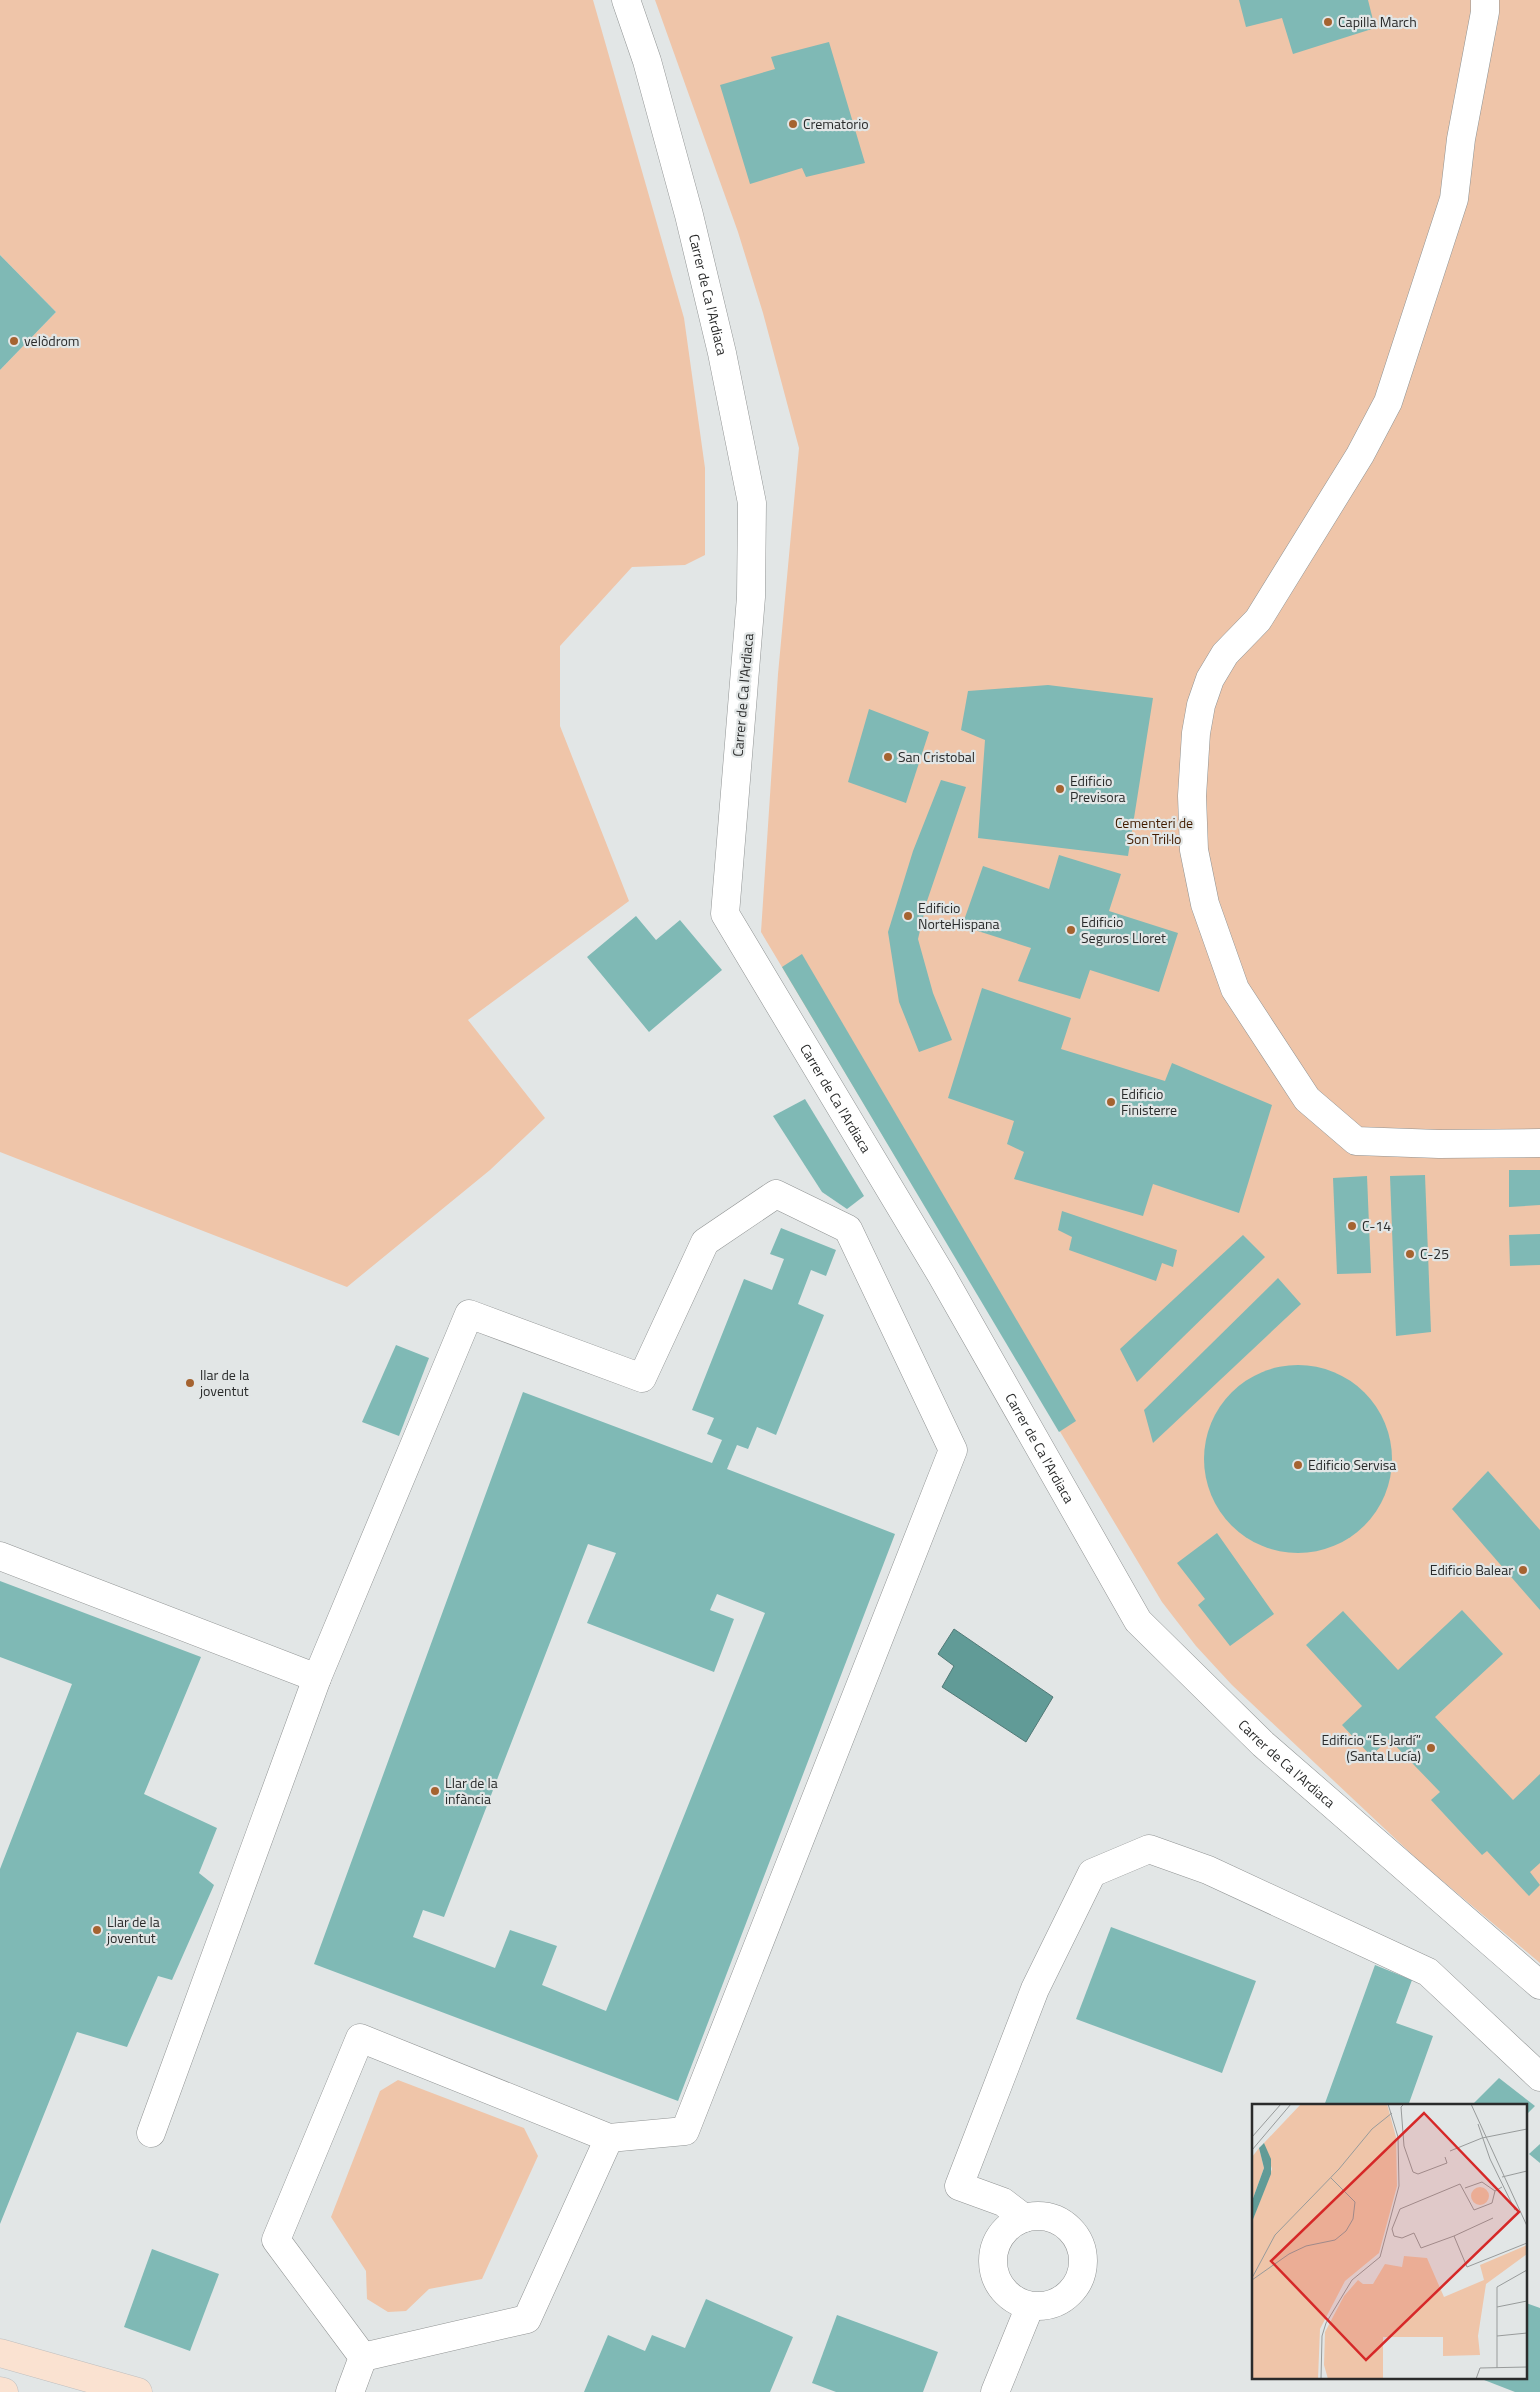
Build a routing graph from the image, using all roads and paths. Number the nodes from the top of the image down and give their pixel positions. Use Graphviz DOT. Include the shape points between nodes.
graph roads {
  1 [pos="626,0"];
  2 [pos="1485,0"];
  3 [pos="1540,1143"];
  4 [pos="0,1556"];
  5 [pos="317,1678"];
  6 [pos="1540,1985"];
  7 [pos="1540,2077"];
  8 [pos="151,2133"];
  9 [pos="609,2138"];
  10 [pos="1024,2218"];
  11 [pos="1030,2306"];
  12 [pos="0,2353"];
  13 [pos="363,2357"];
  14 [pos="0,2391"];
  15 [pos="4,2392"];
  16 [pos="138,2392"];
  17 [pos="350,2392"];
  18 [pos="995,2392"];
  1 -- 6 [label="street, Carrer de Ca l'Ardiaca" via="647,61 689,215 722,352 752,503 751,597 724,914 942,1276 1138,1621 1263,1744"];
  2 -- 3 [label="street" via="1454,199 1388,402 1360,455 1258,620 1225,654 1210,679 1196,733 1192,796 1194,850 1205,904 1235,989 1307,1099 1356,1141"];
  4 -- 5 [label="street"];
  5 -- 8 [label="street"];
  5 -- 9 [label="street" via="468,1314 642,1378 705,1242 776,1194 848,1229 953,1450 685,2131"];
  7 -- 10 [label="street" via="1428,1972 1208,1870 1149,1849 1092,1873 1034,1989 959,2186 1003,2202"];
  9 -- 13 [label="street" via="527,2320"];
  9 -- 13 [label="street" via="360,2038 276,2240"];
  10 -- 11 [label="street" via="1010,2225 1000,2236 992,2265 995,2279 1004,2292 1016,2302"];
  10 -- 11 [label="street" via="1054,2218 1072,2231 1083,2251 1084,2266 1071,2293 1045,2307"];
  11 -- 18 [label="street"];
  12 -- 16 [label="main road"];
  13 -- 17 [label="street"];
  14 -- 15 [label="main road"];
}
